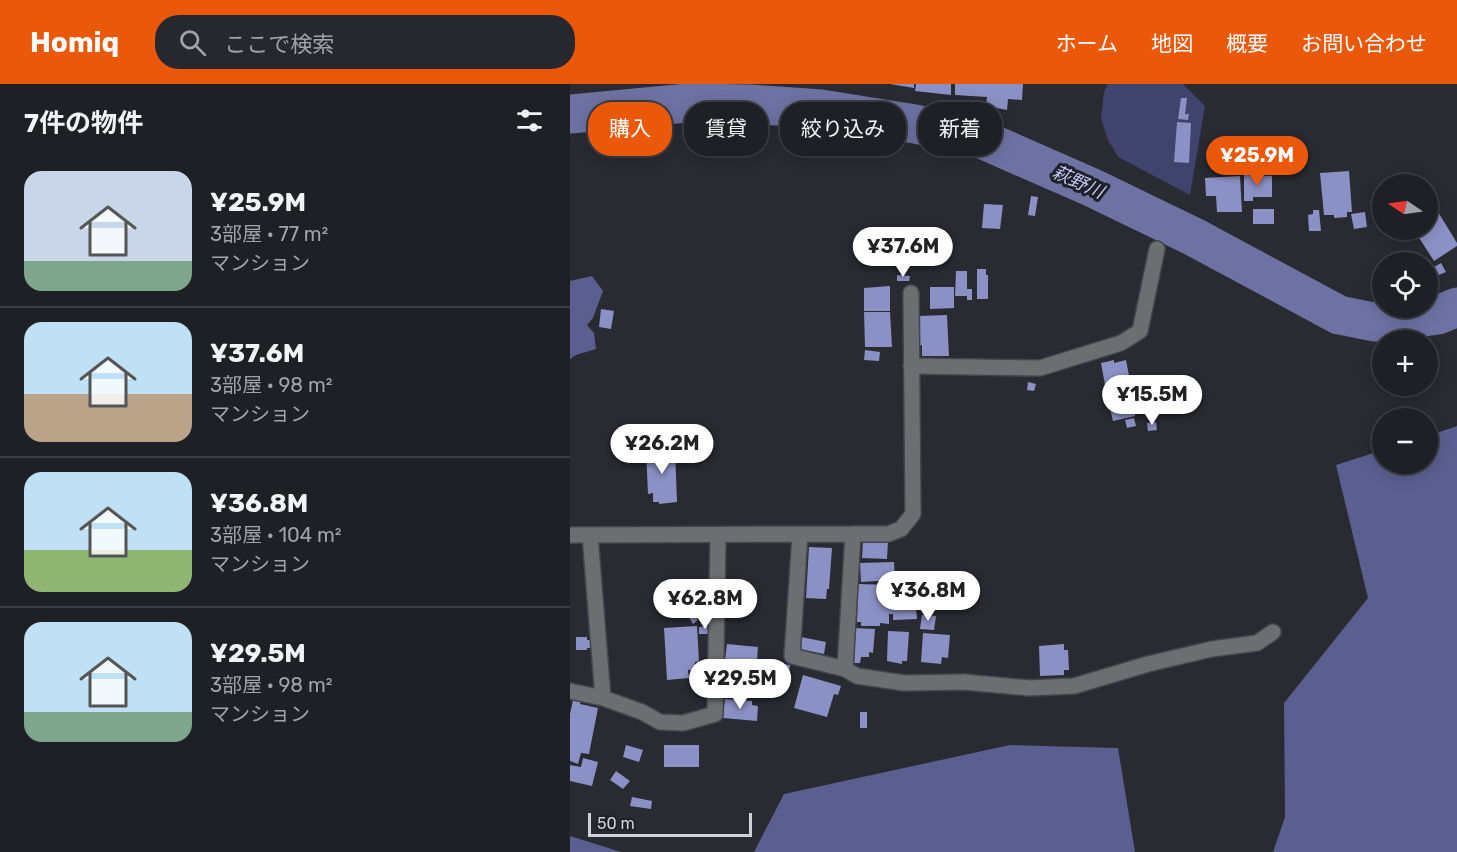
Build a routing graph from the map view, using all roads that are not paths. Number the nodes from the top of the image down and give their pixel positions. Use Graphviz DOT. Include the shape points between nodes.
graph roads {
  1 [pos="1157,249"];
  2 [pos="910,293"];
  3 [pos="911,366"];
  4 [pos="853,534"];
  5 [pos="570,535"];
  6 [pos="590,535"];
  7 [pos="800,535"];
  8 [pos="718,536"];
  9 [pos="1273,632"];
  10 [pos="844,669"];
  11 [pos="570,691"];
  12 [pos="603,698"];
  1 -- 3 [label="street" via="1140,331 1121,343 1040,368"];
  2 -- 3 [label="street"];
  3 -- 4 [label="street" via="913,514 902,529 888,534"];
  4 -- 7 [label="street"];
  4 -- 10 [label="street"];
  5 -- 6 [label="street"];
  6 -- 8 [label="street"];
  6 -- 12 [label="street"];
  7 -- 8 [label="street"];
  7 -- 10 [label="street" via="791,659"];
  8 -- 12 [label="street" via="715,714 683,723 660,722"];
  9 -- 10 [label="street" via="1257,643 1148,664 1074,686 904,683 857,676"];
  11 -- 12 [label="street"];
}
